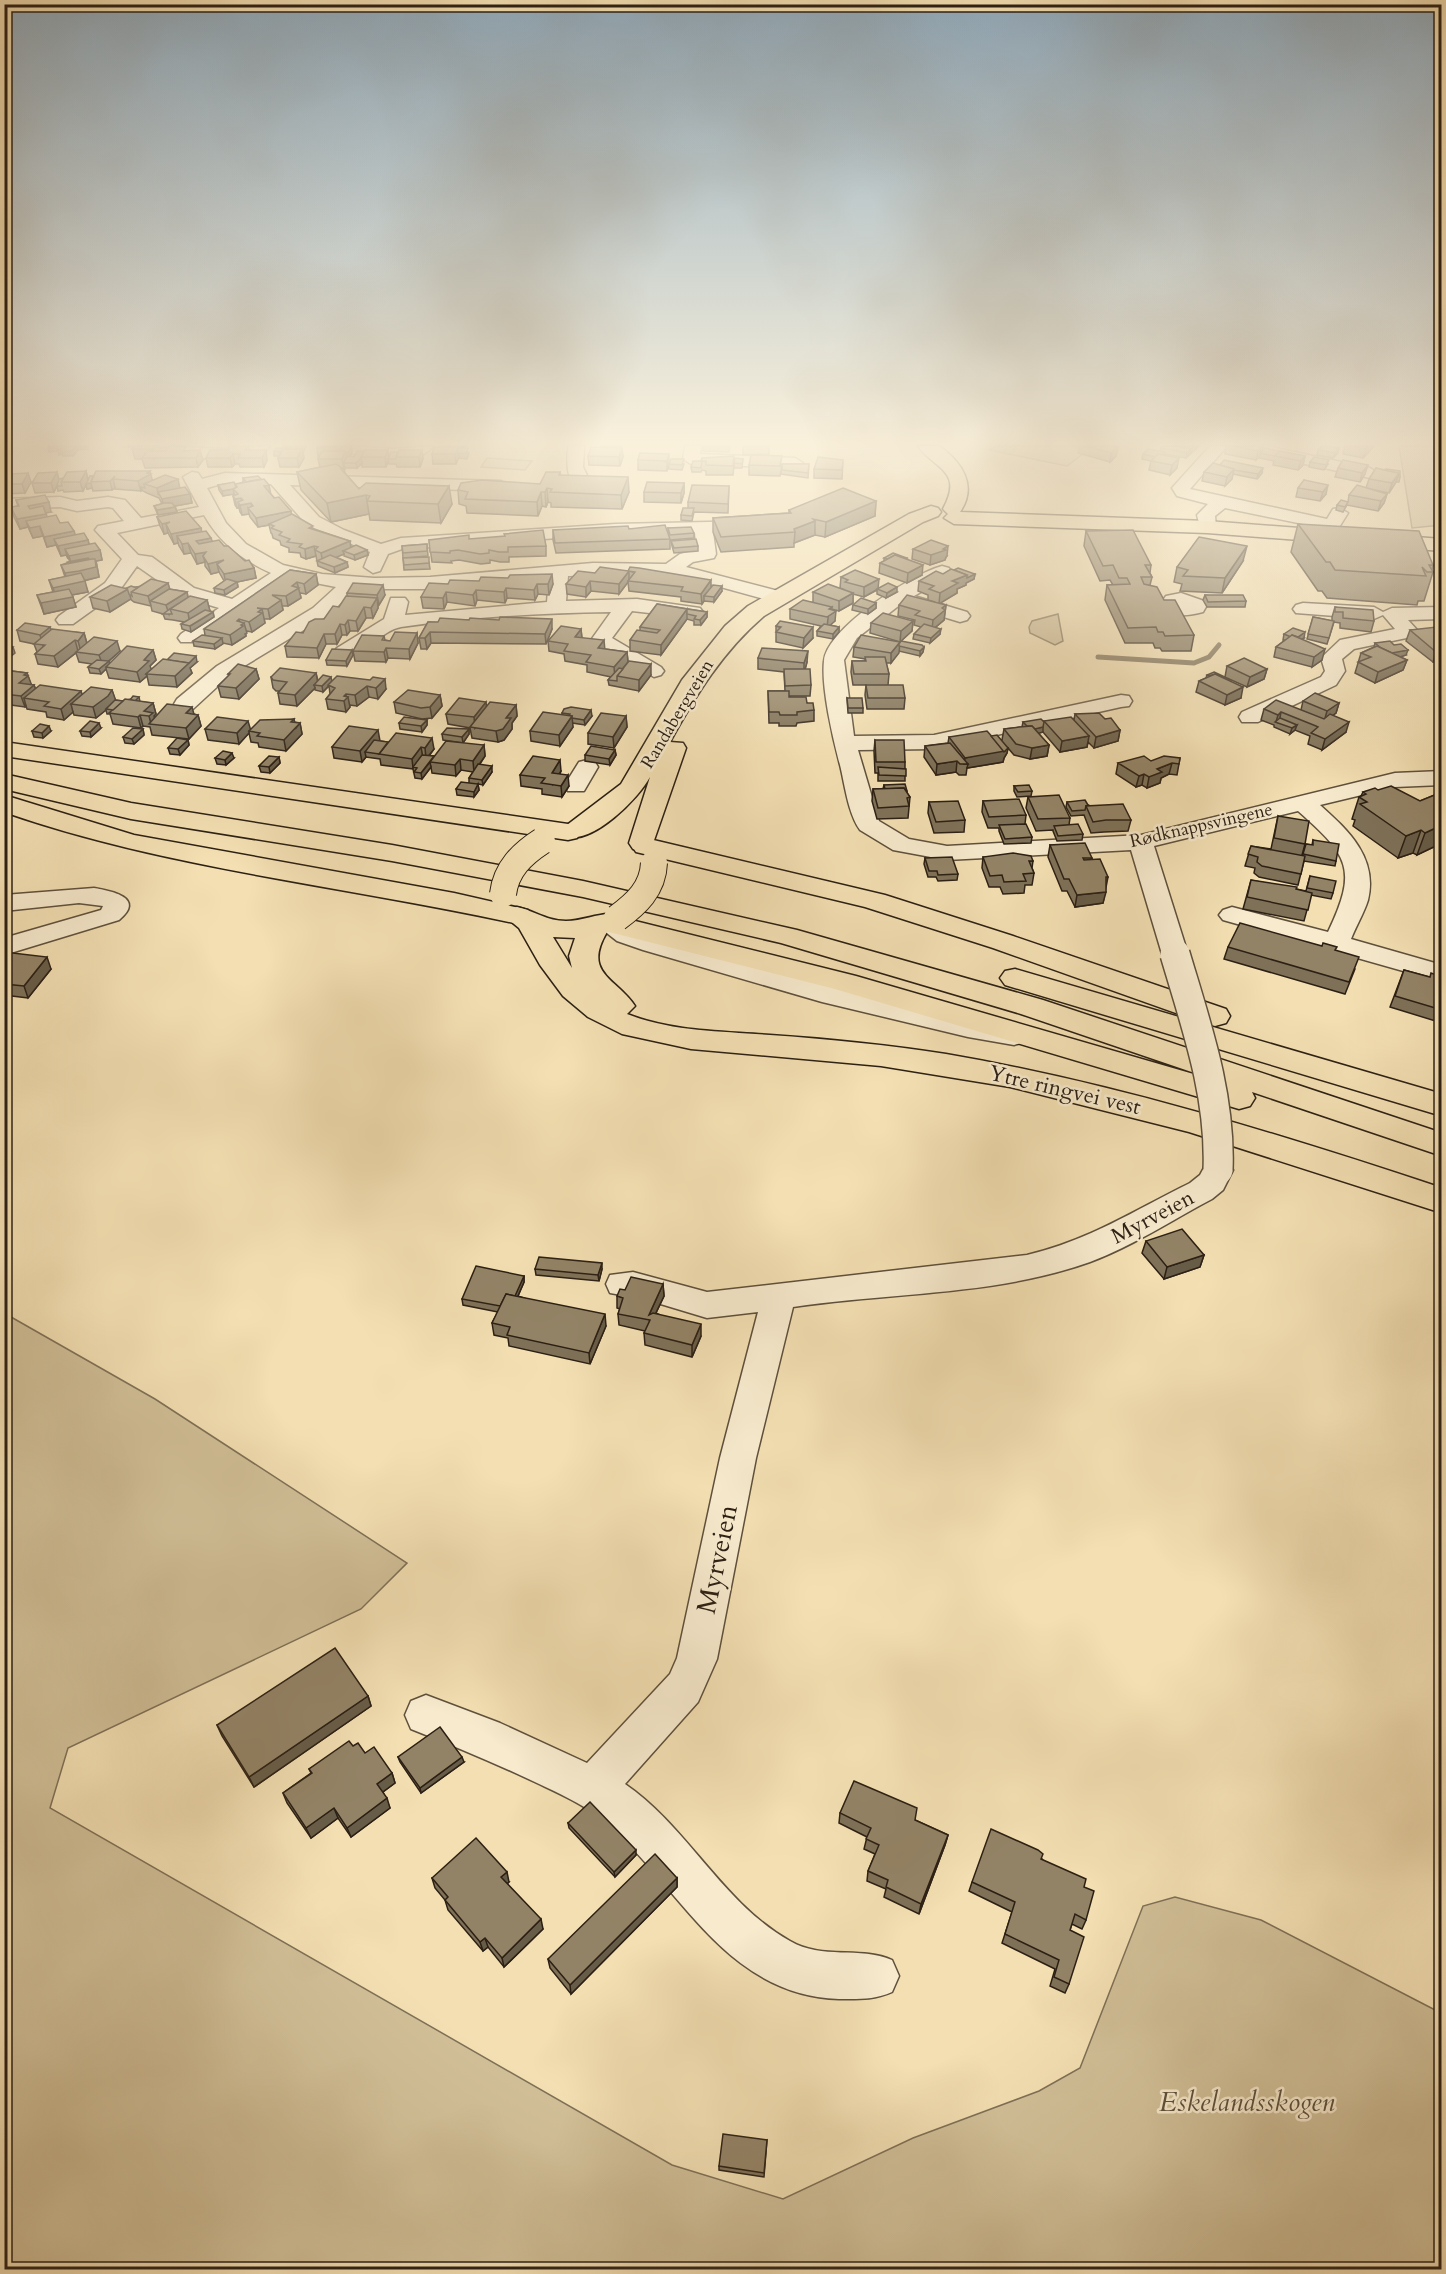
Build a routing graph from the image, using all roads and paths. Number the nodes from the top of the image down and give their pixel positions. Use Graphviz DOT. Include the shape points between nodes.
graph roads {
  1 [pos="122,552"];
  2 [pos="244,552"];
  3 [pos="379,552"];
  4 [pos="707,552"];
  5 [pos="874,552"];
  6 [pos="133,560"];
  7 [pos="669,570"];
  8 [pos="559,571"];
  9 [pos="286,572"];
  10 [pos="942,572"];
  11 [pos="356,584"];
  12 [pos="779,597"];
  13 [pos="899,597"];
  14 [pos="399,600"];
  15 [pos="626,605"];
  16 [pos="233,606"];
  17 [pos="556,607"];
  18 [pos="1303,609"];
  19 [pos="698,613"];
  20 [pos="1442,613"];
  21 [pos="1392,614"];
  22 [pos="960,616"];
  23 [pos="66,620"];
  24 [pos="393,622"];
  25 [pos="1442,626"];
  26 [pos="1409,632"];
  27 [pos="188,638"];
  28 [pos="344,652"];
  29 [pos="654,670"];
  30 [pos="1121,701"];
  31 [pos="185,704"];
  32 [pos="1250,717"];
  33 [pos="845,743"];
  34 [pos="4,749"];
  35 [pos="4,764"];
  36 [pos="1442,778"];
  37 [pos="4,781"];
  38 [pos="1302,802"];
  39 [pos="4,803"];
  40 [pos="572,832"];
  41 [pos="1141,842"];
  42 [pos="647,851"];
  43 [pos="4,903"];
  44 [pos="517,910"];
  45 [pos="1232,915"];
  46 [pos="607,923"];
  47 [pos="1337,943"];
  48 [pos="4,947"];
  49 [pos="1442,974"];
  50 [pos="677,1036"];
  51 [pos="1442,1092"];
  52 [pos="1442,1105"];
  53 [pos="1442,1144"];
  54 [pos="1442,1160"];
  55 [pos="1442,1201"];
  56 [pos="622,1284"];
  57 [pos="779,1297"];
  58 [pos="426,1715"];
  59 [pos="593,1788"];
  60 [pos="876,1976"];
  1 -- 6 [label="street"];
  2 -- 9 [label="street"];
  3 -- 11 [label="street"];
  4 -- 7 [label="street" via="687,558"];
  5 -- 12 [label="main road, Randabergveien" via="833,567"];
  6 -- 16 [label="street" via="144,561 187,592"];
  6 -- 23 [label="street" via="112,587"];
  7 -- 8 [label="street" via="618,567"];
  7 -- 12 [label="street"];
  8 -- 11 [label="street" via="406,585"];
  8 -- 17 [label="street"];
  9 -- 11 [label="street"];
  9 -- 16 [label="street"];
  10 -- 13 [label="street, Rødknappsvingene"];
  11 -- 31 [label="street" via="320,612 224,670"];
  12 -- 40 [label="main road, Randabergveien" via="756,611 721,644 690,685 631,788"];
  12 -- 42 [label="main road, Randabergveien" via="742,633 679,735 652,804"];
  13 -- 22 [label="street"];
  13 -- 33 [label="street, Rødknappsvingene" via="850,633 836,651 835,672"];
  14 -- 24 [label="street"];
  15 -- 17 [label="street"];
  15 -- 19 [label="street"];
  15 -- 29 [label="street" via="601,640"];
  16 -- 27 [label="street"];
  17 -- 24 [label="street"];
  18 -- 21 [label="street"];
  20 -- 21 [label="street"];
  21 -- 26 [label="street"];
  24 -- 28 [label="street"];
  25 -- 26 [label="street"];
  26 -- 32 [label="street" via="1347,644 1331,658 1335,671 1329,681"];
  30 -- 33 [label="street" via="1049,709 934,742"];
  33 -- 41 [label="street, Rødknappsvingene" via="868,825 902,845 947,853"];
  34 -- 40 [label="main road"];
  35 -- 52 [label="main road" via="597,872 798,918"];
  36 -- 38 [label="street, Rødknappsvingene" via="1395,780"];
  37 -- 53 [label="main road" via="131,811 494,871 787,936 1032,1007"];
  38 -- 41 [label="street, Rødknappsvingene"];
  38 -- 47 [label="street" via="1346,841 1360,876 1355,900"];
  39 -- 44 [label="main road" via="86,832 174,854"];
  40 -- 42 [label="main road" via="608,832"];
  40 -- 44 [label="main road, bridge" via="542,841 515,864 505,881"];
  41 -- 57 [label="street, Myrveien, bridge" via="1214,1106 1219,1144 1218,1170 1212,1182 1097,1245 1064,1258 1020,1269"];
  42 -- 46 [label="main road, bridge" via="654,874 646,890 633,906"];
  42 -- 51 [label="main road" via="831,890 950,924 1318,1053"];
  43 -- 48 [label="street" via="92,895 109,896 116,902 116,910 110,915"];
  44 -- 46 [label="main road" via="557,928"];
  44 -- 50 [label="main road, Ytre ringvei vest" via="561,978 591,1005 639,1029"];
  45 -- 47 [label="street"];
  46 -- 50 [label="main road, Ytre ringvei vest" via="585,947 583,956 590,976 616,1003"];
  46 -- 54 [label="main road" via="770,962"];
  47 -- 49 [label="street"];
  50 -- 55 [label="main road, Ytre ringvei vest" via="867,1053 1018,1077 1238,1132"];
  56 -- 57 [label="street, Myrveien" via="649,1286 698,1304"];
  57 -- 59 [label="street, Myrveien" via="738,1458 697,1659 684,1688"];
  58 -- 59 [label="street" via="476,1732"];
  59 -- 60 [label="street" via="617,1805 729,1923 757,1947 783,1963 809,1972"];
}
